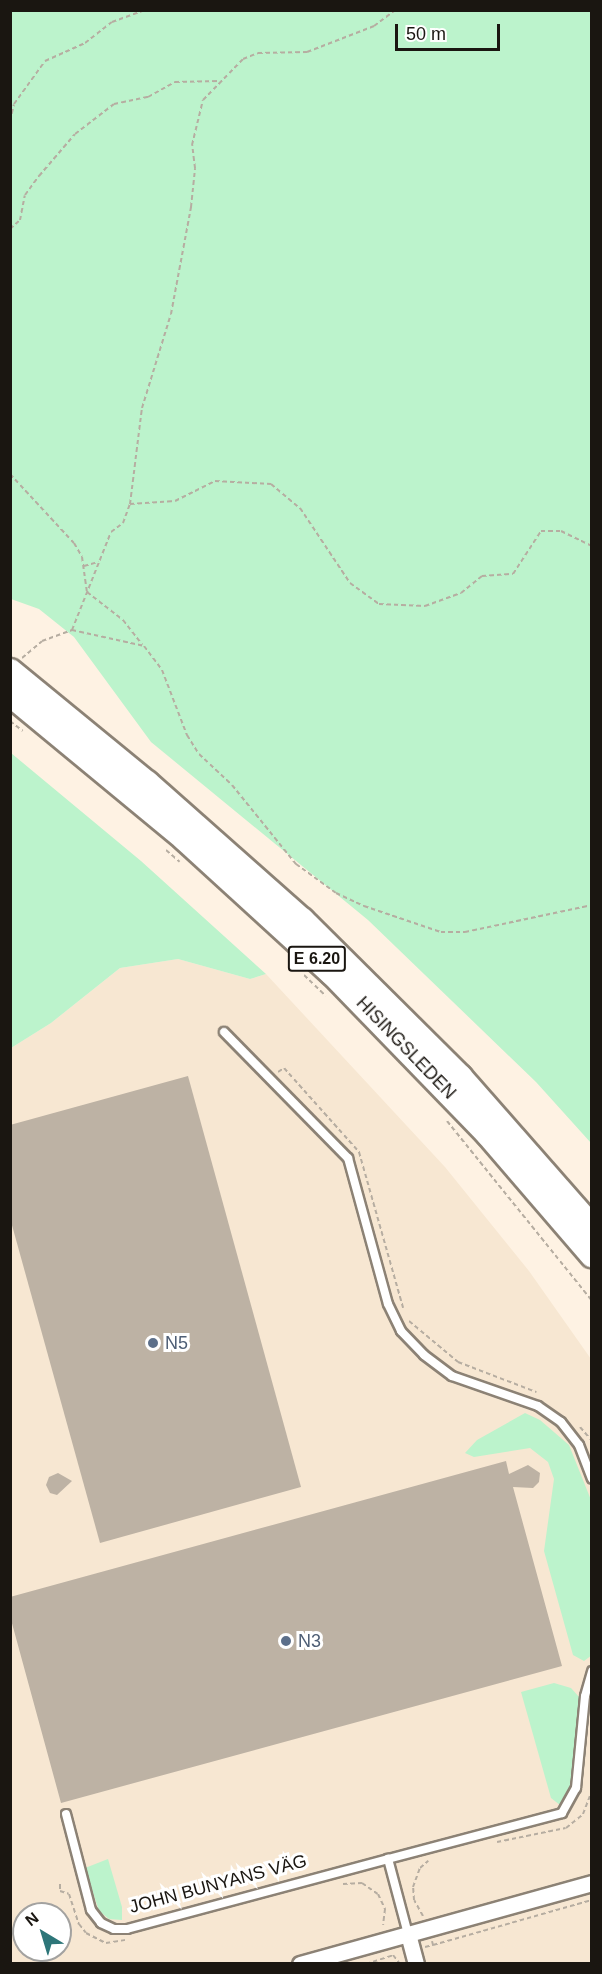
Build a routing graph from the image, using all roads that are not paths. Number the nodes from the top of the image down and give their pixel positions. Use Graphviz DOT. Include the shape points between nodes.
graph roads {
  1 [pos="16,665"];
  2 [pos="10,694"];
  3 [pos="224,1032"];
  4 [pos="591,1227"];
  5 [pos="591,1255"];
  6 [pos="591,1479"];
  7 [pos="591,1671"];
  8 [pos="66,1814"];
  9 [pos="388,1860"];
  10 [pos="591,1883"];
  11 [pos="408,1934"];
  12 [pos="414,1957"];
  13 [pos="300,1964"];
  1 -- 4 [label="highway, HISINGSLEDEN / E 6.20" via="344,960 460,1077"];
  2 -- 5 [label="highway, HISINGSLEDEN / E 6.20" via="190,843 332,973 483,1128"];
  3 -- 6 [label="lane" via="348,1158 388,1304 401,1331 452,1376 538,1406 555,1418 579,1445"];
  7 -- 9 [label="lane, JOHN BUNYANS VÄG" via="576,1788 562,1813"];
  8 -- 9 [label="lane, JOHN BUNYANS VÄG" via="91,1910 101,1923 114,1929 127,1929"];
  9 -- 11 [label="lane"];
  10 -- 11 [label="street"];
  11 -- 12 [label="street"];
  11 -- 13 [label="street"];
}
